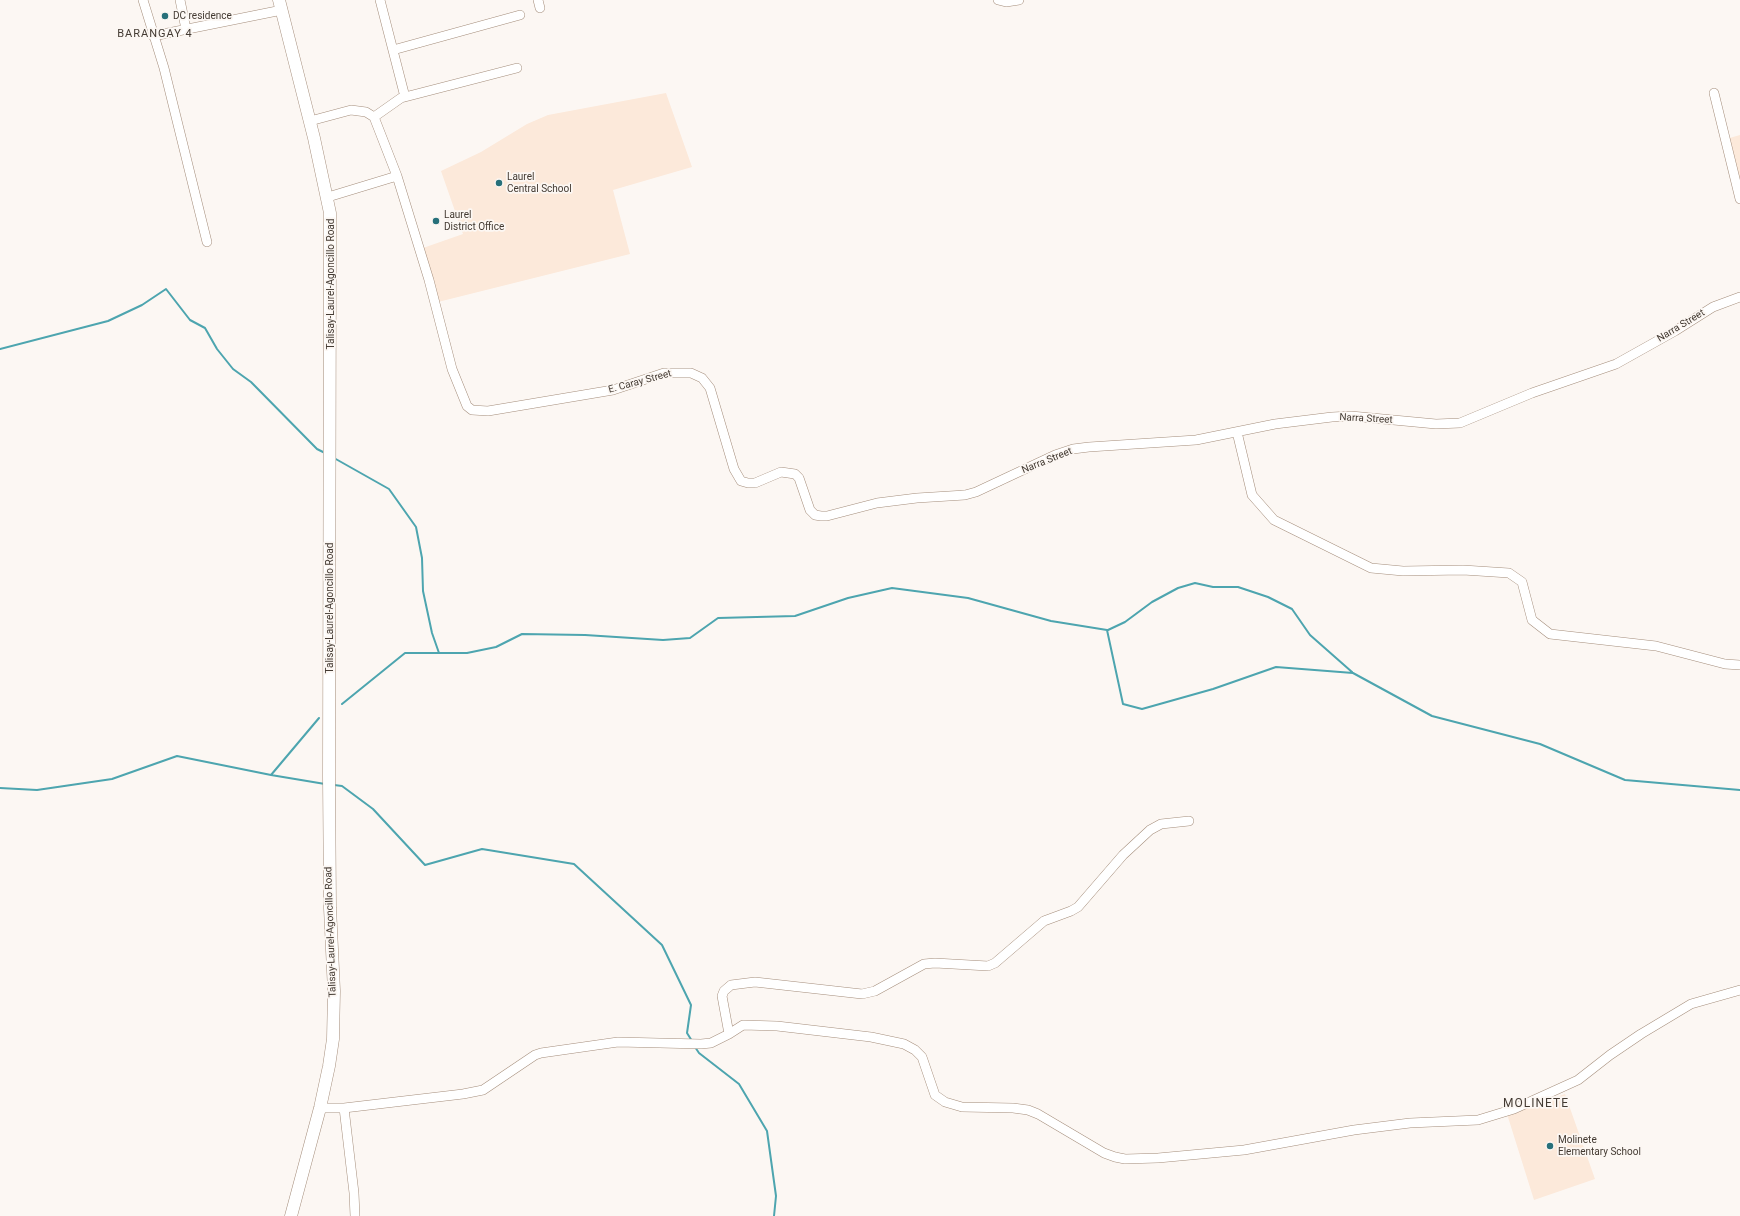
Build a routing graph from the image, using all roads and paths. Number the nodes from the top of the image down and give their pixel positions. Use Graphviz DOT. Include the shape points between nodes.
graph roads {
  1 [pos="143,0"];
  2 [pos="180,0"];
  3 [pos="380,0"];
  4 [pos="998,0"];
  5 [pos="1019,0"];
  6 [pos="281,5"];
  7 [pos="520,15"];
  8 [pos="186,29"];
  9 [pos="153,36"];
  10 [pos="393,50"];
  11 [pos="516,68"];
  12 [pos="1714,93"];
  13 [pos="405,97"];
  14 [pos="374,117"];
  15 [pos="310,121"];
  16 [pos="397,176"];
  17 [pos="328,197"];
  18 [pos="1740,199"];
  19 [pos="207,242"];
  20 [pos="1740,297"];
  21 [pos="1236,432"];
  22 [pos="976,492"];
  23 [pos="1740,665"];
  24 [pos="1189,821"];
  25 [pos="1740,990"];
  26 [pos="729,1034"];
  27 [pos="320,1108"];
  28 [pos="344,1108"];
  29 [pos="291,1216"];
  30 [pos="355,1216"];
  1 -- 9 [label="street"];
  2 -- 8 [label="street"];
  3 -- 10 [label="street"];
  4 -- 5 [label="street"];
  6 -- 8 [label="street"];
  6 -- 15 [label="main road, Talisay-Laurel-Agoncillo Road"];
  7 -- 10 [label="street"];
  8 -- 9 [label="street"];
  9 -- 19 [label="street" via="164,68"];
  10 -- 13 [label="street"];
  11 -- 13 [label="street"];
  12 -- 18 [label="street"];
  13 -- 14 [label="street"];
  14 -- 15 [label="street" via="366,112 351,110"];
  14 -- 16 [label="street"];
  15 -- 17 [label="main road, Talisay-Laurel-Agoncillo Road"];
  16 -- 17 [label="street"];
  16 -- 22 [label="street, E. Caray Street" via="429,280 452,369 463,399 472,410 488,411 613,390 664,373 691,373 702,378 710,388 734,469 741,481 755,483 781,472 795,474 799,478 810,510 815,515 827,516 877,503"];
  17 -- 27 [label="main road, Talisay-Laurel-Agoncillo Road" via="331,436 329,803 334,1023 329,1066"];
  20 -- 21 [label="street, Narra Street" via="1713,306 1616,364 1532,393 1460,422 1436,424 1351,416 1275,424"];
  21 -- 22 [label="street, Narra Street" via="1196,440 1073,449"];
  21 -- 23 [label="street" via="1252,495 1274,520 1371,568 1508,573 1522,582 1532,620 1550,634 1656,646 1725,664"];
  24 -- 26 [label="street" via="1161,824 1150,830 1123,855 1078,907 1044,921 995,963 988,966 924,964 875,992 862,994 755,982 731,985 722,996"];
  25 -- 26 [label="street" via="1692,1004 1641,1034 1578,1080 1514,1109 1478,1120 1410,1123 1354,1130 1244,1150 1151,1158 1125,1159 1104,1153 1028,1110 962,1107 945,1102 935,1095 922,1057 904,1044 872,1037 777,1026 743,1025"];
  26 -- 28 [label="street" via="701,1044 618,1042 542,1053 483,1090"];
  27 -- 28 [label="street"];
  27 -- 29 [label="main road, Talisay-Laurel-Agoncillo Road"];
  28 -- 30 [label="street"];
}
